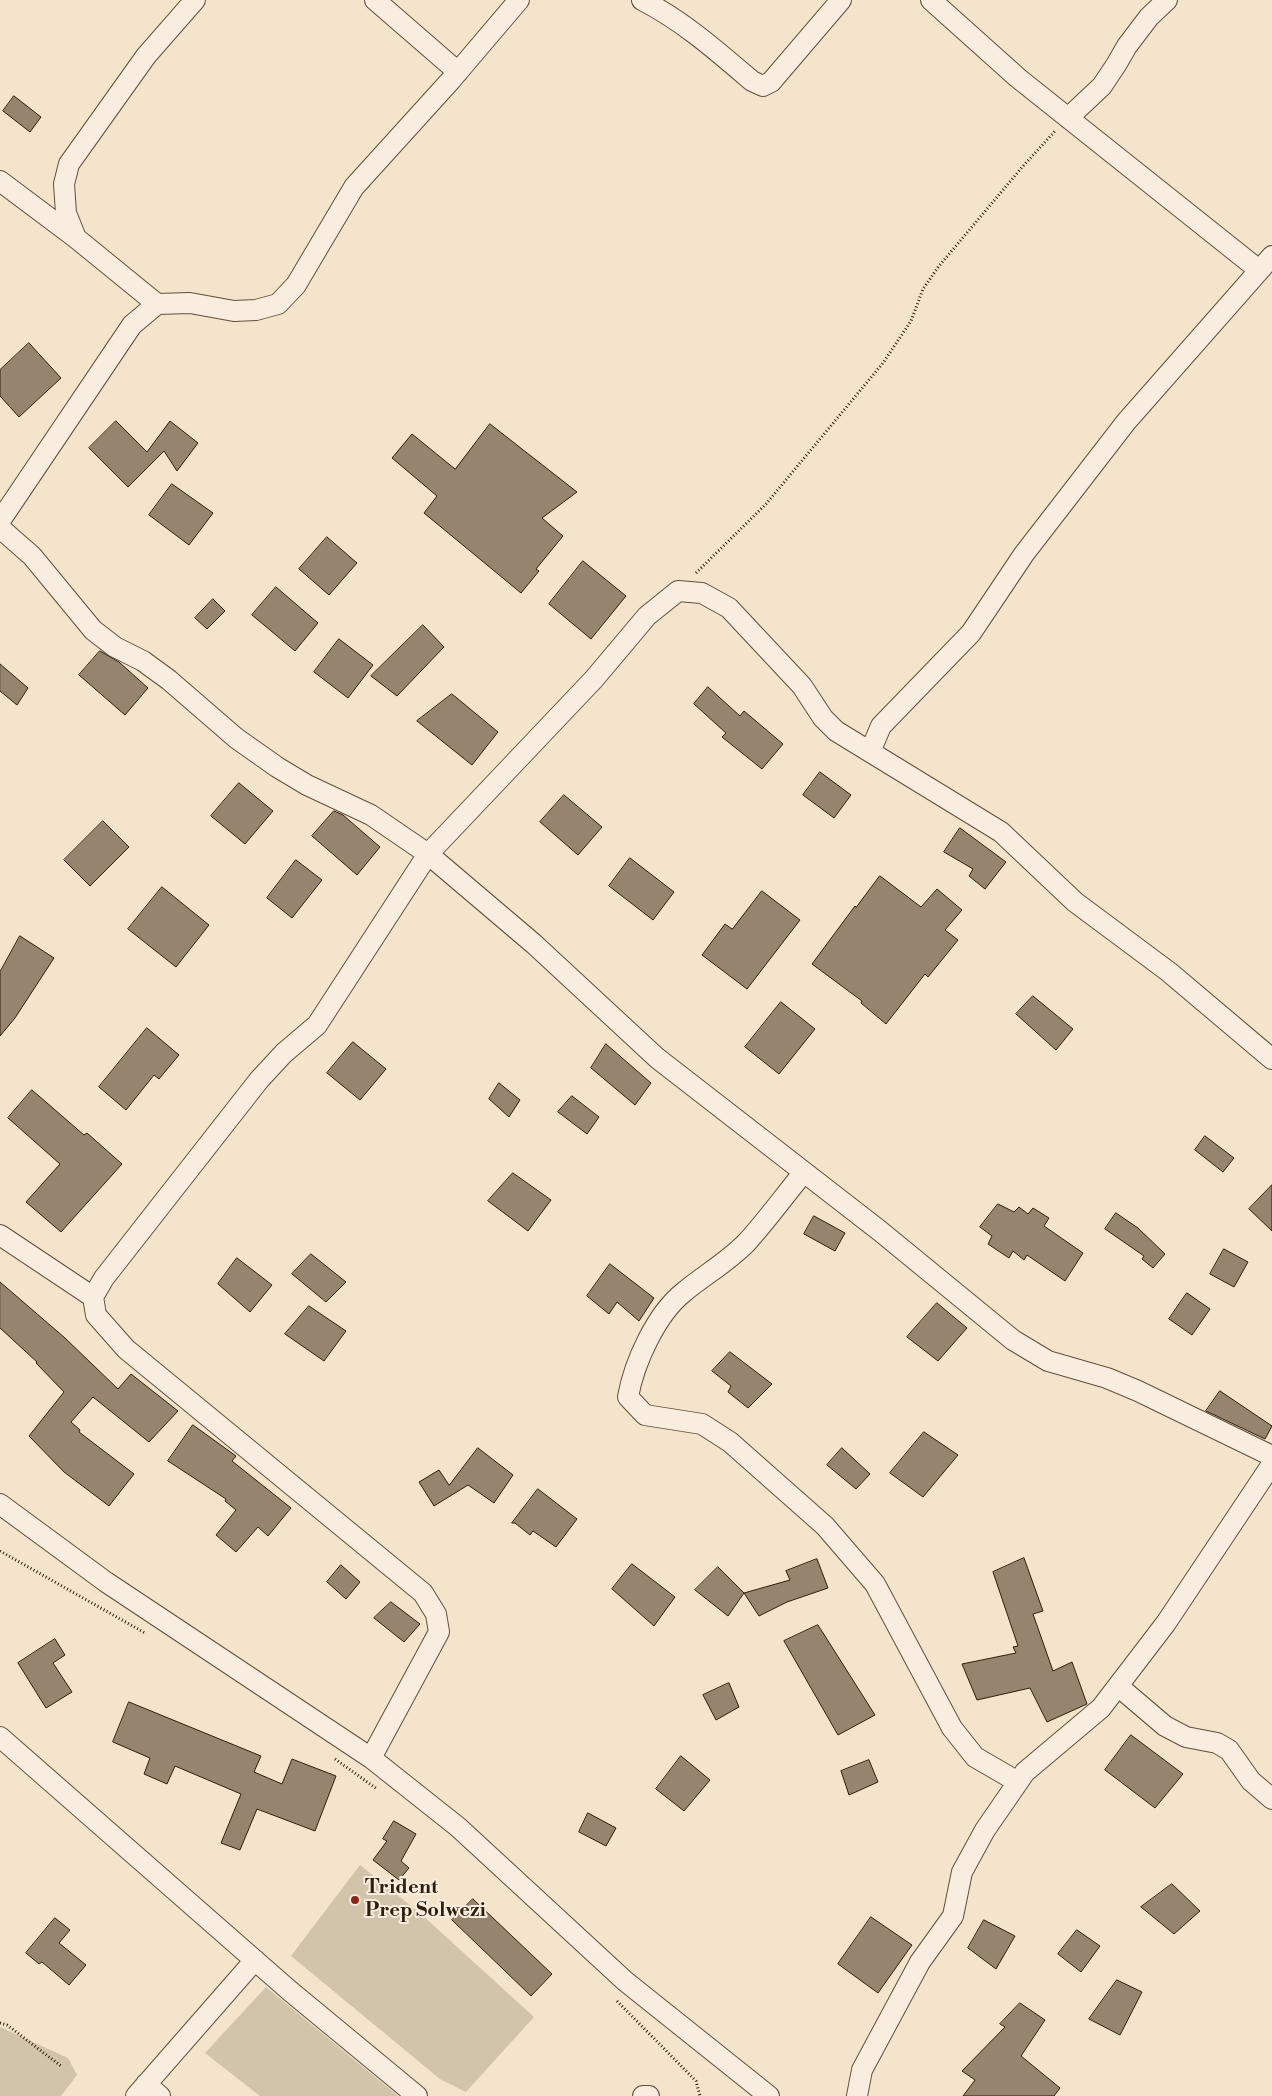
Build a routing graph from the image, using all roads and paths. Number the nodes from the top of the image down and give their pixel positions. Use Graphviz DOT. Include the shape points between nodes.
graph roads {
  1 [pos="195,0"];
  2 [pos="375,0"];
  3 [pos="519,0"];
  4 [pos="642,0"];
  5 [pos="840,0"];
  6 [pos="931,0"];
  7 [pos="1167,0"];
  8 [pos="458,72"];
  9 [pos="1068,118"];
  10 [pos="0,181"];
  11 [pos="76,238"];
  12 [pos="1268,260"];
  13 [pos="157,304"];
  14 [pos="0,521"];
  15 [pos="0,528"];
  16 [pos="678,591"];
  17 [pos="870,752"];
  18 [pos="428,854"];
  19 [pos="1272,1059"];
  20 [pos="804,1172"];
  21 [pos="0,1235"];
  22 [pos="93,1297"];
  23 [pos="1272,1456"];
  24 [pos="1272,1464"];
  25 [pos="0,1504"];
  26 [pos="0,1551"];
  27 [pos="147,1634"];
  28 [pos="1118,1686"];
  29 [pos="0,1737"];
  30 [pos="334,1758"];
  31 [pos="371,1758"];
  32 [pos="1018,1782"];
  33 [pos="381,1792"];
  34 [pos="1272,1799"];
  35 [pos="254,1960"];
  36 [pos="617,2000"];
  37 [pos="0,2023"];
  38 [pos="61,2066"];
  39 [pos="148,2092"];
  40 [pos="417,2096"];
  41 [pos="644,2096"];
  42 [pos="649,2096"];
  43 [pos="700,2096"];
  44 [pos="769,2096"];
  45 [pos="857,2096"];
  1 -- 11 [label="street" via="146,56 69,164 64,184 66,213"];
  2 -- 8 [label="street"];
  3 -- 8 [label="street"];
  4 -- 5 [label="street" via="695,32 762,86 771,82"];
  6 -- 9 [label="street"];
  7 -- 9 [label="street" via="1127,46 1102,86"];
  8 -- 13 [label="street" via="354,187 296,285 278,304 234,311 190,303"];
  9 -- 12 [label="street"];
  9 -- 16 [label="path" via="939,266 883,363 766,504"];
  10 -- 11 [label="street"];
  11 -- 13 [label="street"];
  12 -- 17 [label="street" via="1126,422 1019,561 971,633 881,726"];
  13 -- 14 [label="street" via="132,325"];
  15 -- 18 [label="street" via="32,556 93,630 107,641 143,661 236,738 277,767 370,815"];
  16 -- 17 [label="street" via="702,592 729,608 802,686 822,718 836,731"];
  16 -- 18 [label="street" via="647,616 594,679"];
  17 -- 19 [label="street" via="1001,832 1075,902 1169,972"];
  18 -- 20 [label="street" via="534,944 657,1058"];
  18 -- 22 [label="street" via="316,1025 259,1080 104,1278"];
  20 -- 23 [label="street" via="1013,1340 1048,1360 1138,1391"];
  20 -- 32 [label="street" via="746,1243 682,1293 660,1318 632,1373 628,1397 645,1415 702,1424 723,1438 825,1526 875,1584 952,1728 975,1757"];
  21 -- 22 [label="street"];
  22 -- 31 [label="street" via="96,1315 126,1349 423,1593 436,1614 439,1632"];
  24 -- 28 [label="street" via="1166,1623"];
  25 -- 31 [label="street" via="106,1582"];
  26 -- 27 [label="path"];
  28 -- 32 [label="street" via="1100,1708 1024,1772"];
  28 -- 34 [label="street" via="1165,1726 1186,1737 1217,1743 1229,1750 1252,1781"];
  29 -- 35 [label="street"];
  30 -- 33 [label="path"];
  31 -- 44 [label="street" via="458,1827 625,1980"];
  32 -- 45 [label="street" via="985,1830 962,1872 953,1916 920,1962 884,2028 862,2070"];
  35 -- 39 [label="street"];
  35 -- 40 [label="street"];
  36 -- 43 [label="path" via="696,2081"];
  37 -- 38 [label="path"];
  41 -- 42 [label="street"];
}
